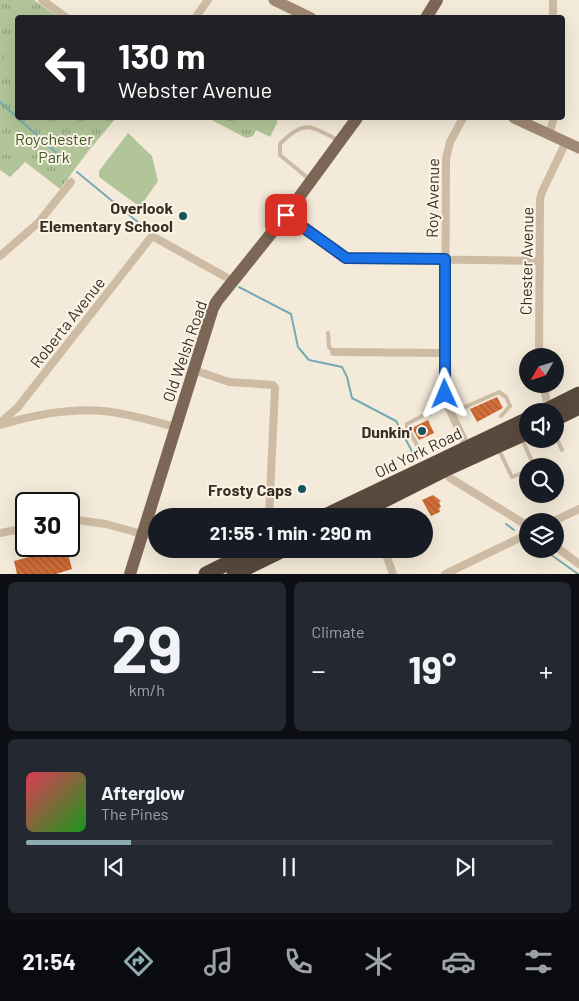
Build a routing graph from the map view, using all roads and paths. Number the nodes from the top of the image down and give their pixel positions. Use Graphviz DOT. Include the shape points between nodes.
graph roads {
  1 [pos="42,0"];
  2 [pos="208,0"];
  3 [pos="274,0"];
  4 [pos="437,0"];
  5 [pos="553,0"];
  6 [pos="63,15"];
  7 [pos="197,15"];
  8 [pos="305,15"];
  9 [pos="428,15"];
  10 [pos="554,15"];
  11 [pos="356,120"];
  12 [pos="462,120"];
  13 [pos="518,120"];
  14 [pos="553,120"];
  15 [pos="549,134"];
  16 [pos="340,141"];
  17 [pos="566,142"];
  18 [pos="579,148"];
  19 [pos="310,180"];
  20 [pos="71,182"];
  21 [pos="286,215"];
  22 [pos="0,256"];
  23 [pos="445,259"];
  24 [pos="540,261"];
  25 [pos="233,281"];
  26 [pos="328,333"];
  27 [pos="539,348"];
  28 [pos="334,352"];
  29 [pos="444,353"];
  30 [pos="194,370"];
  31 [pos="579,394"];
  32 [pos="564,404"];
  33 [pos="579,407"];
  34 [pos="463,408"];
  35 [pos="564,410"];
  36 [pos="430,414"];
  37 [pos="501,416"];
  38 [pos="0,424"];
  39 [pos="519,424"];
  40 [pos="175,428"];
  41 [pos="519,435"];
  42 [pos="497,446"];
  43 [pos="421,452"];
  44 [pos="469,452"];
  45 [pos="444,470"];
  46 [pos="519,474"];
  47 [pos="369,507"];
  48 [pos="269,508"];
  49 [pos="579,509"];
  50 [pos="564,516"];
  51 [pos="80,520"];
  52 [pos="519,520"];
  53 [pos="15,530"];
  54 [pos="0,533"];
  55 [pos="142,534"];
  56 [pos="519,538"];
  57 [pos="564,553"];
  58 [pos="234,558"];
  59 [pos="263,558"];
  60 [pos="387,558"];
  61 [pos="579,564"];
  62 [pos="130,574"];
  63 [pos="206,574"];
  64 [pos="234,574"];
  65 [pos="393,574"];
  66 [pos="445,574"];
  1 -- 6 [label="street"];
  2 -- 7 [label="street"];
  3 -- 8 [label="street"];
  4 -- 9 [label="main road"];
  5 -- 10 [label="street"];
  11 -- 16 [label="main road, Old Welsh Road"];
  12 -- 23 [label="street, Roy Avenue" via="447,150"];
  13 -- 15 [label="street"];
  14 -- 15 [label="street"];
  15 -- 17 [label="street"];
  16 -- 19 [label="main road, Old Welsh Road"];
  16 -- 19 [label="lane" via="316,129 300,127 280,144 280,155"];
  17 -- 18 [label="street"];
  17 -- 24 [label="street, Chester Avenue" via="542,192"];
  19 -- 21 [label="main road, Old Welsh Road"];
  20 -- 22 [label="street" via="38,223"];
  21 -- 23 [label="street" via="346,258"];
  21 -- 25 [label="main road, Old Welsh Road"];
  23 -- 24 [label="street"];
  23 -- 29 [label="street, Roy Avenue"];
  24 -- 27 [label="street, Chester Avenue"];
  25 -- 30 [label="main road, Old Welsh Road" via="213,308"];
  25 -- 38 [label="street, Roberta Avenue" via="152,236 22,402"];
  26 -- 28 [label="lane" via="329,347"];
  28 -- 29 [label="street"];
  29 -- 44 [label="street, Roy Avenue" via="446,399"];
  30 -- 40 [label="main road, Old Welsh Road"];
  30 -- 48 [label="street" via="229,382 273,385 275,388"];
  31 -- 32 [label="highway"];
  33 -- 35 [label="highway"];
  34 -- 37 [label="lane" via="500,392 510,406"];
  36 -- 43 [label="lane" via="407,424"];
  38 -- 40 [label="street" via="65,411 103,411"];
  39 -- 44 [label="highway, Old York Road"];
  40 -- 55 [label="main road, Old Welsh Road"];
  41 -- 42 [label="highway, Old York Road"];
  42 -- 44 [label="highway, Old York Road"];
  42 -- 46 [label="lane" via="512,477"];
  44 -- 45 [label="highway, Old York Road"];
  44 -- 47 [label="highway, Old York Road"];
  45 -- 47 [label="highway, Old York Road"];
  45 -- 52 [label="street" via="450,478"];
  49 -- 50 [label="street"];
  51 -- 55 [label="street"];
  53 -- 54 [label="street"];
  55 -- 62 [label="main road, Old Welsh Road"];
  56 -- 66 [label="street"];
  57 -- 61 [label="street"];
  58 -- 63 [label="highway"];
  59 -- 64 [label="highway"];
  60 -- 65 [label="street"];
}
